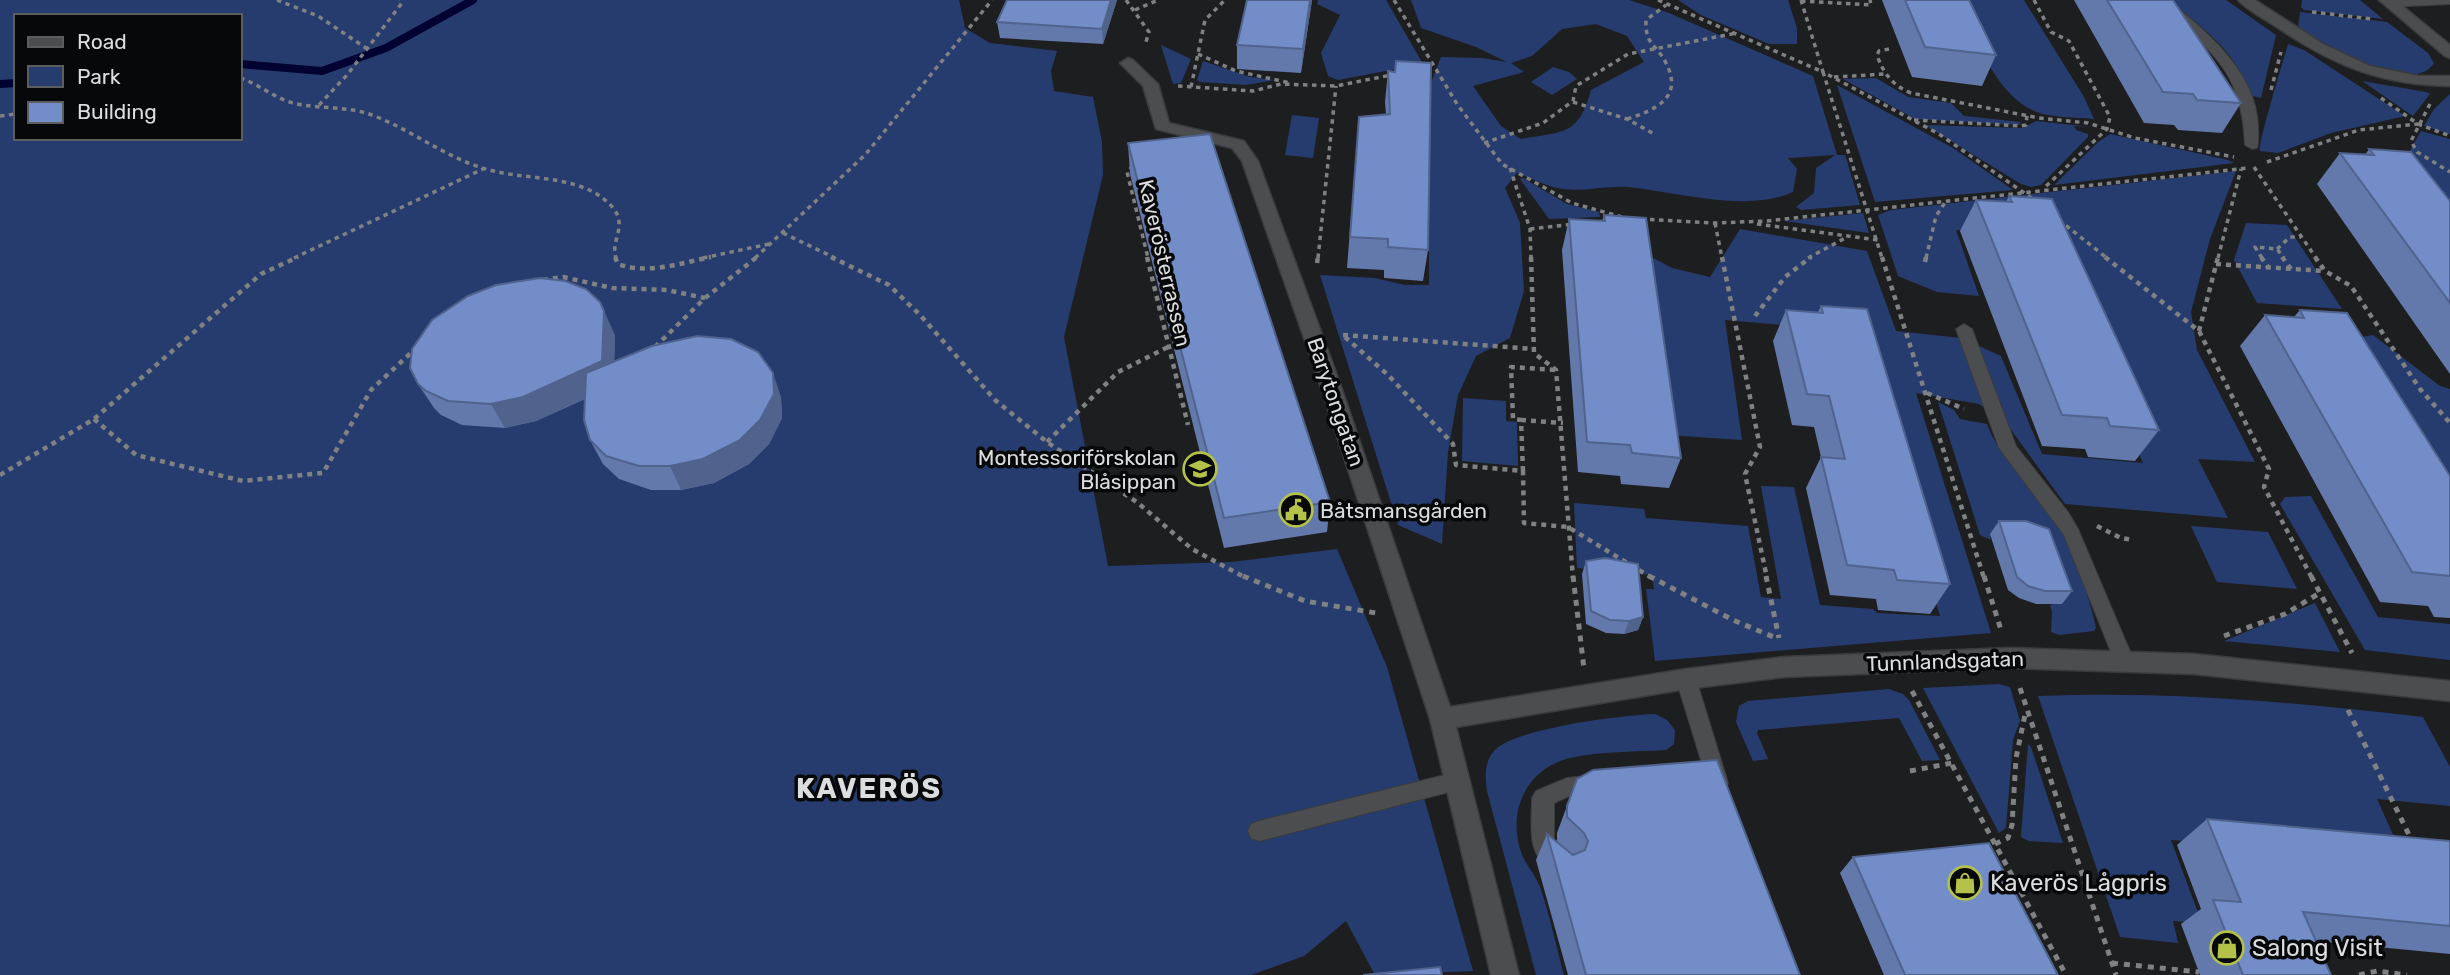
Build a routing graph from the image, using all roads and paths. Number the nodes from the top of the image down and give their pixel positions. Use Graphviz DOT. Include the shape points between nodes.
graph roads {
  1 [pos="277,0"];
  2 [pos="992,0"];
  3 [pos="1126,0"];
  4 [pos="1158,0"];
  5 [pos="1225,0"];
  6 [pos="1394,0"];
  7 [pos="1658,0"];
  8 [pos="1801,0"];
  9 [pos="1870,0"];
  10 [pos="2034,0"];
  11 [pos="2161,0"];
  12 [pos="2245,0"];
  13 [pos="403,1"];
  14 [pos="2388,1"];
  15 [pos="2450,1"];
  16 [pos="1667,4"];
  17 [pos="1135,10"];
  18 [pos="2409,21"];
  19 [pos="2288,27"];
  20 [pos="1738,33"];
  21 [pos="366,48"];
  22 [pos="1889,49"];
  23 [pos="1653,51"];
  24 [pos="2450,53"];
  25 [pos="1198,54"];
  26 [pos="1128,63"];
  27 [pos="2344,63"];
  28 [pos="1823,72"];
  29 [pos="1398,73"];
  30 [pos="1885,74"];
  31 [pos="1833,78"];
  32 [pos="242,79"];
  33 [pos="2447,81"];
  34 [pos="1150,84"];
  35 [pos="1298,85"];
  36 [pos="1336,86"];
  37 [pos="1191,87"];
  38 [pos="2271,92"];
  39 [pos="1573,102"];
  40 [pos="318,105"];
  41 [pos="2027,115"];
  42 [pos="1627,119"];
  43 [pos="1912,120"];
  44 [pos="2418,124"];
  45 [pos="2107,129"];
  46 [pos="1656,135"];
  47 [pos="2450,136"];
  48 [pos="1484,144"];
  49 [pos="2252,145"];
  50 [pos="2249,160"];
  51 [pos="1134,165"];
  52 [pos="2253,167"];
  53 [pos="1509,168"];
  54 [pos="483,169"];
  55 [pos="2242,169"];
  56 [pos="2450,172"];
  57 [pos="2043,189"];
  58 [pos="2024,192"];
  59 [pos="1947,201"];
  60 [pos="2035,201"];
  61 [pos="1868,209"];
  62 [pos="2057,218"];
  63 [pos="1612,219"];
  64 [pos="1637,219"];
  65 [pos="1742,222"];
  66 [pos="1715,223"];
  67 [pos="1578,224"];
  68 [pos="1530,229"];
  69 [pos="783,233"];
  70 [pos="1850,236"];
  71 [pos="2301,237"];
  72 [pos="1878,240"];
  73 [pos="769,244"];
  74 [pos="2277,249"];
  75 [pos="1925,262"];
  76 [pos="2216,264"];
  77 [pos="1312,268"];
  78 [pos="2268,268"];
  79 [pos="2291,269"];
  80 [pos="2325,271"];
  81 [pos="541,280"];
  82 [pos="705,298"];
  83 [pos="1755,316"];
  84 [pos="1964,328"];
  85 [pos="2199,331"];
  86 [pos="424,341"];
  87 [pos="1168,348"];
  88 [pos="1534,349"];
  89 [pos="649,352"];
  90 [pos="1556,370"];
  91 [pos="94,419"];
  92 [pos="1521,420"];
  93 [pos="1563,423"];
  94 [pos="2450,423"];
  95 [pos="1188,425"];
  96 [pos="1047,442"];
  97 [pos="1523,471"];
  98 [pos="0,475"];
  99 [pos="1569,527"];
  100 [pos="2318,594"];
  101 [pos="1408,618"];
  102 [pos="1779,639"];
  103 [pos="2217,639"];
  104 [pos="2010,658"];
  105 [pos="2124,661"];
  106 [pos="1897,662"];
  107 [pos="1785,667"];
  108 [pos="2333,678"];
  109 [pos="1686,679"];
  110 [pos="2369,682"];
  111 [pos="2450,691"];
  112 [pos="1587,694"];
  113 [pos="2026,709"];
  114 [pos="1442,719"];
  115 [pos="1952,763"];
  116 [pos="1714,771"];
  117 [pos="1910,771"];
  118 [pos="1687,774"];
  119 [pos="1457,781"];
  120 [pos="1620,781"];
  121 [pos="1728,808"];
  122 [pos="1259,831"];
  123 [pos="1995,844"];
  124 [pos="2417,852"];
  125 [pos="1563,868"];
  126 [pos="2112,963"];
  127 [pos="2199,972"];
  128 [pos="1505,975"];
  129 [pos="2066,975"];
  130 [pos="2116,975"];
  131 [pos="2359,975"];
  132 [pos="2406,975"];
  1 -- 21 [label="path" via="318,16"];
  2 -- 69 [label="path" via="885,133"];
  3 -- 17 [label="path"];
  4 -- 17 [label="path"];
  5 -- 25 [label="path" via="1205,20"];
  6 -- 48 [label="path"];
  7 -- 16 [label="path"];
  8 -- 9 [label="path" via="1871,5"];
  8 -- 28 [label="path"];
  10 -- 45 [label="path" via="2052,32 2069,41 2110,117"];
  11 -- 49 [label="lane" via="2206,40 2241,87 2250,113"];
  12 -- 19 [label="street"];
  13 -- 21 [label="path"];
  14 -- 15 [label="lane"];
  14 -- 18 [label="street"];
  16 -- 20 [label="path"];
  16 -- 23 [label="path" via="1646,20 1644,32"];
  17 -- 26 [label="path" via="1149,32 1144,47"];
  18 -- 19 [label="path" via="2292,10"];
  18 -- 24 [label="street"];
  19 -- 27 [label="street"];
  19 -- 38 [label="path"];
  20 -- 23 [label="path"];
  20 -- 28 [label="path"];
  21 -- 40 [label="path"];
  22 -- 30 [label="path" via="1877,55"];
  23 -- 39 [label="path" via="1628,54 1576,86"];
  23 -- 42 [label="path" via="1667,64 1671,95 1666,103"];
  25 -- 35 [label="path" via="1236,71"];
  25 -- 37 [label="path"];
  26 -- 34 [label="street"];
  27 -- 33 [label="street" via="2402,80"];
  27 -- 44 [label="path" via="2350,76"];
  28 -- 31 [label="path"];
  28 -- 61 [label="path"];
  29 -- 36 [label="path"];
  30 -- 31 [label="path"];
  30 -- 41 [label="path" via="1899,89 1911,93"];
  31 -- 43 [label="path"];
  32 -- 40 [label="path" via="292,102"];
  33 -- 44 [label="path"];
  34 -- 37 [label="path"];
  34 -- 101 [label="street, Barytongatan" via="1162,126 1231,141 1250,161"];
  35 -- 36 [label="path"];
  35 -- 37 [label="path" via="1252,91"];
  36 -- 77 [label="path" via="1317,262"];
  39 -- 42 [label="path"];
  39 -- 48 [label="path" via="1543,123"];
  40 -- 54 [label="path" via="373,115"];
  41 -- 43 [label="path" via="2026,125 2020,126"];
  41 -- 45 [label="path" via="2088,122"];
  42 -- 46 [label="path"];
  43 -- 58 [label="path"];
  44 -- 47 [label="path"];
  44 -- 52 [label="path" via="2391,122 2336,135"];
  44 -- 56 [label="path" via="2411,141 2417,152"];
  45 -- 50 [label="path"];
  45 -- 57 [label="path"];
  48 -- 53 [label="path"];
  49 -- 50 [label="path"];
  50 -- 52 [label="path"];
  51 -- 87 [label="path, Kaverösterrassen" via="1127,172"];
  52 -- 55 [label="path"];
  52 -- 71 [label="path"];
  53 -- 63 [label="path" via="1572,203 1623,217"];
  53 -- 68 [label="path"];
  54 -- 73 [label="path" via="557,181 608,202 620,216 622,232 613,250 618,264 632,269 654,269"];
  54 -- 91 [label="path" via="261,274"];
  55 -- 57 [label="path"];
  55 -- 76 [label="path"];
  57 -- 58 [label="path"];
  58 -- 59 [label="path"];
  58 -- 60 [label="path"];
  59 -- 61 [label="path"];
  59 -- 75 [label="path" via="1936,216"];
  61 -- 65 [label="path"];
  61 -- 72 [label="path"];
  62 -- 85 [label="path"];
  64 -- 66 [label="path"];
  65 -- 66 [label="path"];
  65 -- 70 [label="path"];
  66 -- 102 [label="path" via="1760,447 1745,474"];
  67 -- 68 [label="path"];
  68 -- 88 [label="path"];
  69 -- 73 [label="path"];
  69 -- 96 [label="path" via="889,285 995,400"];
  70 -- 72 [label="path"];
  70 -- 83 [label="path" via="1788,271"];
  71 -- 74 [label="path" via="2290,237"];
  71 -- 80 [label="path"];
  72 -- 104 [label="path"];
  73 -- 82 [label="path"];
  74 -- 78 [label="path" via="2255,247"];
  74 -- 79 [label="path"];
  76 -- 78 [label="path"];
  76 -- 85 [label="path"];
  78 -- 79 [label="path"];
  79 -- 80 [label="path"];
  80 -- 94 [label="path" via="2351,286 2420,389"];
  81 -- 82 [label="path" via="563,276 612,288 667,290"];
  82 -- 89 [label="path"];
  84 -- 105 [label="lane" via="2008,448 2072,534"];
  85 -- 100 [label="path" via="2269,469 2264,487"];
  86 -- 91 [label="path" via="371,390 323,474 243,481 136,455"];
  87 -- 95 [label="path, Kaverösterrassen"];
  87 -- 96 [label="path" via="1118,372"];
  88 -- 90 [label="path"];
  88 -- 97 [label="path" via="1342,335 1388,375 1453,444 1456,465"];
  90 -- 92 [label="path" via="1511,367 1513,419"];
  90 -- 93 [label="path"];
  91 -- 98 [label="path"];
  92 -- 93 [label="path"];
  92 -- 97 [label="path"];
  93 -- 99 [label="path"];
  96 -- 101 [label="path" via="1138,503 1192,549 1253,582 1305,601"];
  97 -- 99 [label="path" via="1524,523"];
  99 -- 102 [label="path" via="1661,584"];
  99 -- 112 [label="path"];
  100 -- 103 [label="path" via="2281,615"];
  100 -- 110 [label="path"];
  101 -- 114 [label="street, Barytongatan"];
  102 -- 107 [label="path"];
  104 -- 105 [label="street, Tunnlandsgatan"];
  104 -- 106 [label="street, Tunnlandsgatan"];
  104 -- 113 [label="path"];
  105 -- 108 [label="street, Tunnlandsgatan"];
  106 -- 107 [label="street, Tunnlandsgatan"];
  106 -- 115 [label="path"];
  107 -- 109 [label="street, Tunnlandsgatan"];
  108 -- 110 [label="street, Tunnlandsgatan"];
  108 -- 124 [label="path"];
  109 -- 112 [label="street, Tunnlandsgatan"];
  109 -- 116 [label="lane"];
  110 -- 111 [label="street, Tunnlandsgatan"];
  112 -- 114 [label="street, Tunnlandsgatan"];
  113 -- 123 [label="path" via="2016,758 2012,825 2008,838"];
  113 -- 126 [label="path"];
  114 -- 119 [label="street, Barytongatan"];
  115 -- 117 [label="path"];
  115 -- 123 [label="path"];
  116 -- 118 [label="lane"];
  116 -- 121 [label="lane"];
  119 -- 122 [label="lane"];
  119 -- 128 [label="street, Barytongatan"];
  120 -- 125 [label="lane" via="1567,787 1543,798 1544,848"];
  123 -- 129 [label="path"];
  126 -- 127 [label="path"];
  126 -- 130 [label="path"];
  131 -- 132 [label="path" via="2377,971"];
}
